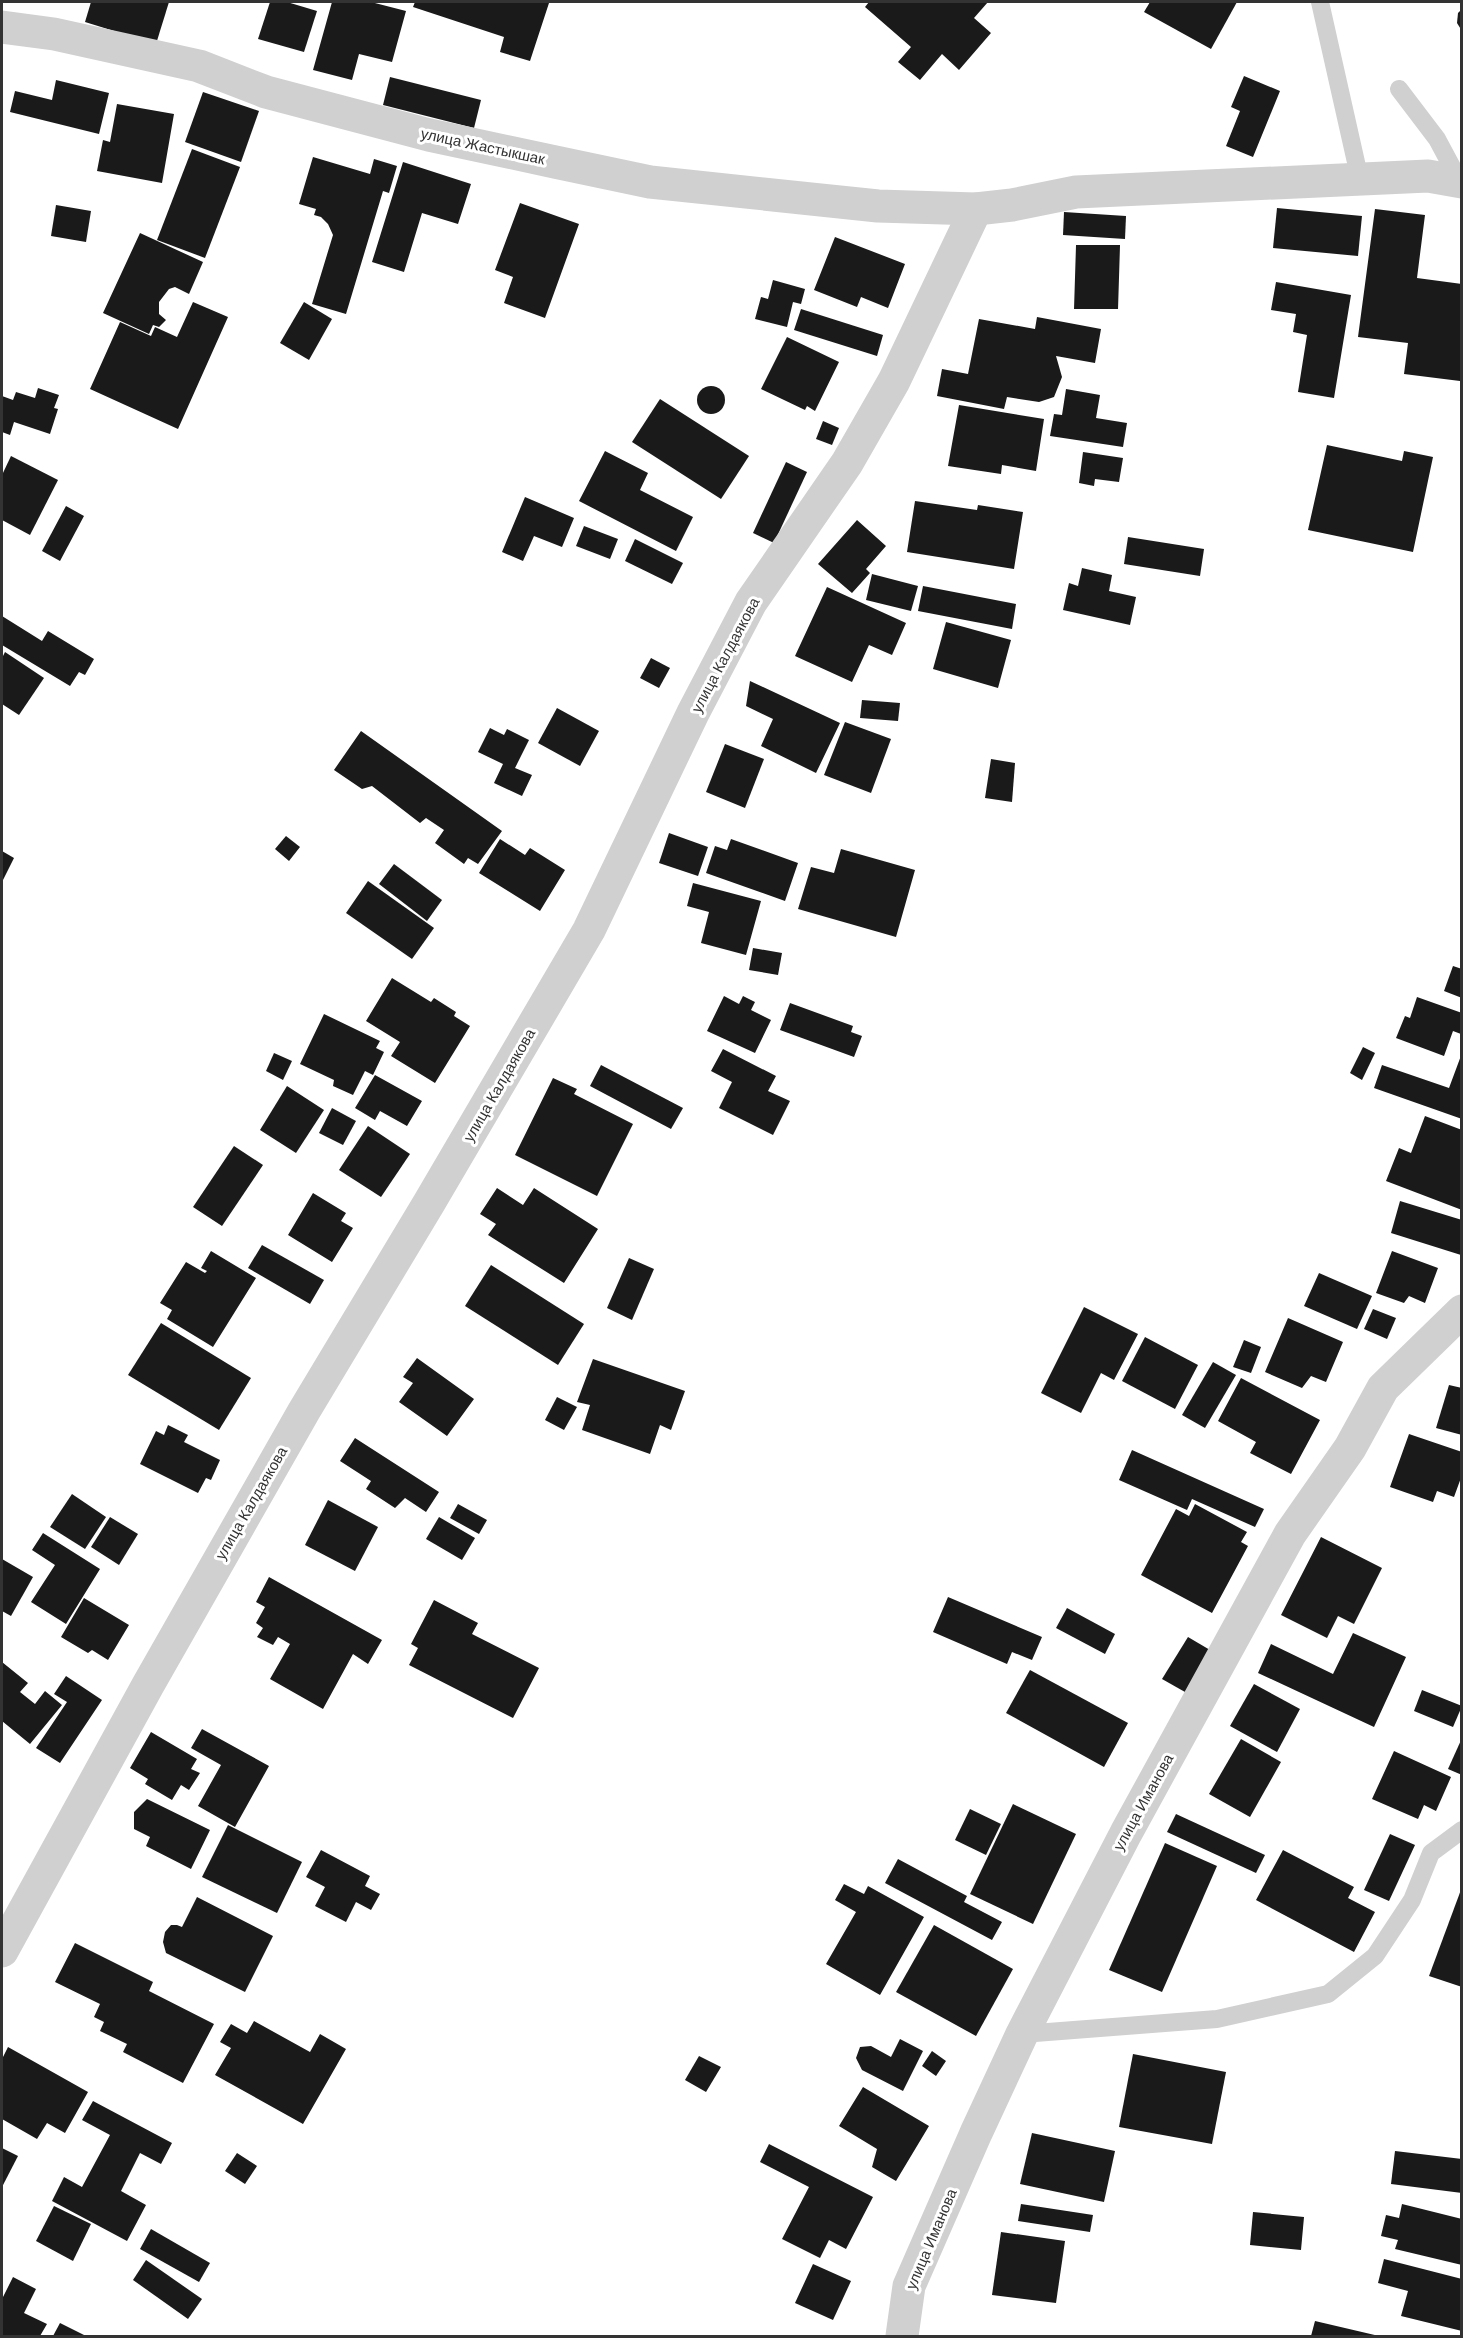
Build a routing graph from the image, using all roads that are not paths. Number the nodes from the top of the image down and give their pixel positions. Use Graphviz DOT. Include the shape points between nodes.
graph roads {
  1 [pos="1320,2"];
  2 [pos="2,27"];
  3 [pos="1399,89"];
  4 [pos="1360,180"];
  5 [pos="1461,182"];
  6 [pos="976,208"];
  7 [pos="1461,1311"];
  8 [pos="1461,1830"];
  9 [pos="2,1951"];
  10 [pos="1022,2034"];
  11 [pos="902,2337"];
  1 -- 4 [label="lane"];
  2 -- 6 [label="street, улица Жастыкшак" via="54,34 199,66 266,92 429,135 651,182 878,206"];
  3 -- 5 [label="lane" via="1437,139"];
  4 -- 5 [label="street, улица Жастыкшак" via="1428,176"];
  4 -- 6 [label="street, улица Жастыкшак" via="1076,192"];
  6 -- 9 [label="street, улица Калдаякова" via="894,381 847,463 746,612 693,712 590,930 304,1411"];
  7 -- 10 [label="street, улица Иманова" via="1383,1388 1350,1448 1290,1534 1126,1833"];
  8 -- 10 [label="lane" via="1431,1853 1412,1900 1375,1956 1328,1994 1217,2019"];
  10 -- 11 [label="street, улица Иманова" via="909,2286"];
}
